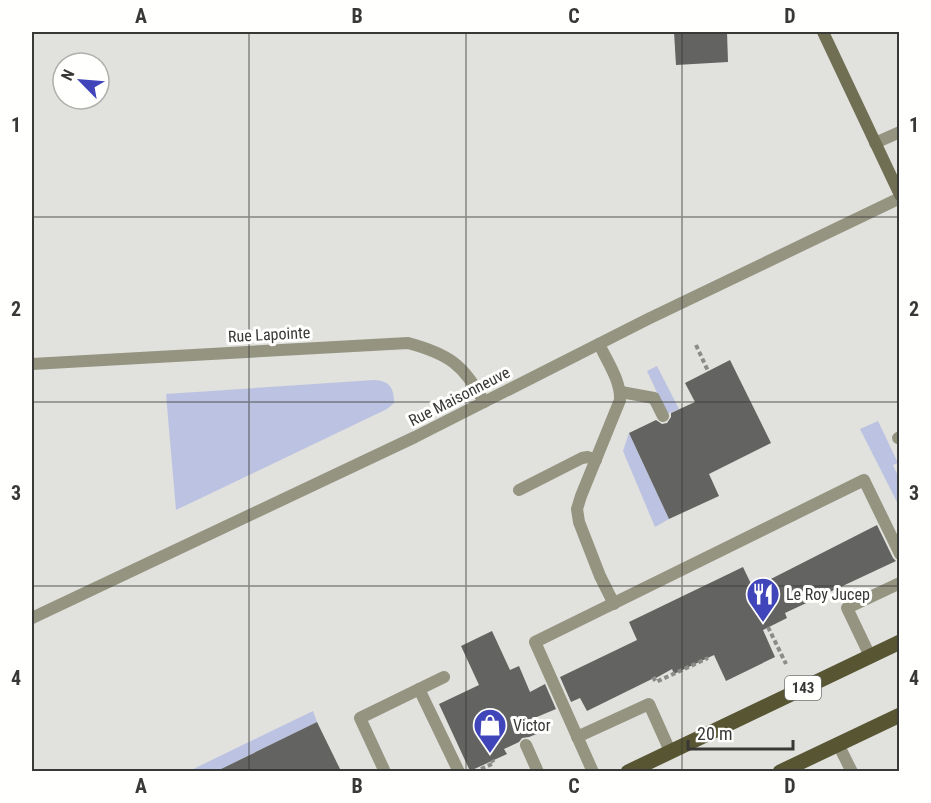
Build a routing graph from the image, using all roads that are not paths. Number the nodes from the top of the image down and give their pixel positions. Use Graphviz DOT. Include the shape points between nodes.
graph roads {
  1 [pos="823,32"];
  2 [pos="900,132"];
  3 [pos="875,143"];
  4 [pos="900,196"];
  5 [pos="599,344"];
  6 [pos="32,364"];
  7 [pos="621,392"];
  8 [pos="484,402"];
  9 [pos="663,416"];
  10 [pos="596,460"];
  11 [pos="519,490"];
  12 [pos="900,554"];
  13 [pos="900,583"];
  14 [pos="614,604"];
  15 [pos="32,618"];
  16 [pos="900,642"];
  17 [pos="870,656"];
  18 [pos="444,677"];
  19 [pos="419,689"];
  20 [pos="900,715"];
  21 [pos="577,737"];
  22 [pos="838,744"];
  23 [pos="526,745"];
  24 [pos="670,752"];
  25 [pos="385,771"];
  26 [pos="459,771"];
  27 [pos="538,771"];
  28 [pos="593,771"];
  29 [pos="628,771"];
  30 [pos="780,771"];
  31 [pos="852,771"];
  1 -- 3 [label="street"];
  2 -- 3 [label="street"];
  3 -- 4 [label="street"];
  4 -- 5 [label="street, Rue Maisonneuve"];
  5 -- 7 [label="street"];
  5 -- 8 [label="street, Rue Maisonneuve"];
  6 -- 8 [label="street, Rue Lapointe" via="408,343 445,356 462,368"];
  7 -- 9 [label="street" via="654,398"];
  7 -- 10 [label="street"];
  8 -- 15 [label="street, Rue Maisonneuve"];
  10 -- 11 [label="street" via="582,458"];
  10 -- 14 [label="street" via="581,496 579,522"];
  12 -- 14 [label="street" via="864,480"];
  13 -- 17 [label="street" via="847,608"];
  14 -- 21 [label="street" via="535,642"];
  16 -- 17 [label="main road, 143"];
  17 -- 24 [label="main road, 143"];
  18 -- 19 [label="street"];
  19 -- 25 [label="street" via="360,718"];
  19 -- 26 [label="street"];
  20 -- 22 [label="main road"];
  21 -- 24 [label="street" via="649,704"];
  21 -- 28 [label="street"];
  22 -- 30 [label="main road"];
  22 -- 31 [label="street"];
  23 -- 27 [label="street"];
  24 -- 29 [label="main road, 143"];
}
